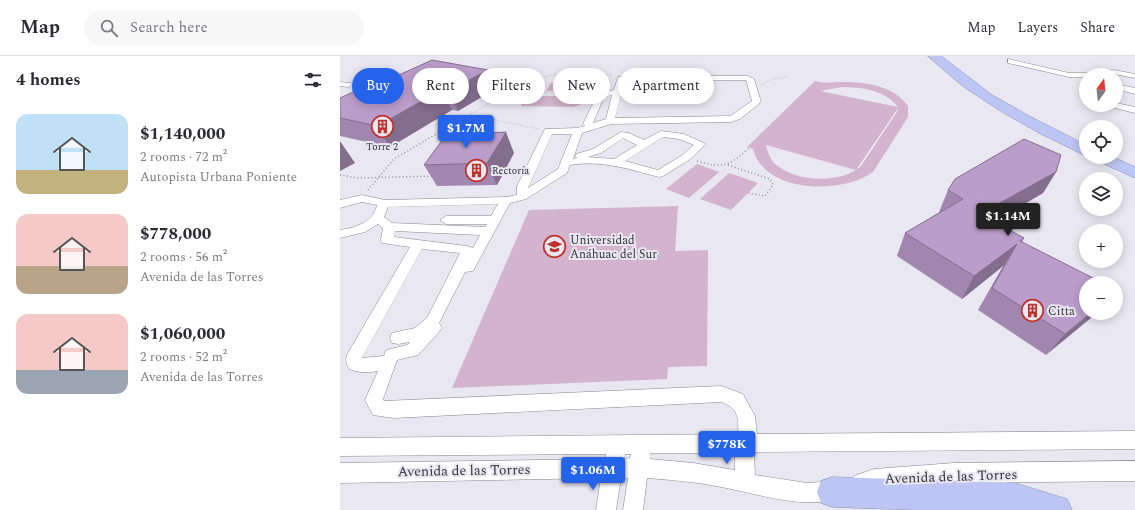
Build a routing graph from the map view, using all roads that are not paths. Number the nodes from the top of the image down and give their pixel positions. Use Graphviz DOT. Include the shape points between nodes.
graph roads {
  1 [pos="934,56"];
  2 [pos="951,56"];
  3 [pos="1016,56"];
  4 [pos="1123,74"];
  5 [pos="1079,75"];
  6 [pos="1135,76"];
  7 [pos="1123,88"];
  8 [pos="1135,91"];
  9 [pos="617,92"];
  10 [pos="1123,107"];
  11 [pos="1135,110"];
  12 [pos="610,119"];
  13 [pos="588,124"];
  14 [pos="571,131"];
  15 [pos="1079,137"];
  16 [pos="643,144"];
  17 [pos="1079,147"];
  18 [pos="1123,153"];
  19 [pos="1135,157"];
  20 [pos="1123,159"];
  21 [pos="567,160"];
  22 [pos="616,162"];
  23 [pos="1115,164"];
  24 [pos="1135,165"];
  25 [pos="1135,173"];
  26 [pos="522,197"];
  27 [pos="506,200"];
  28 [pos="340,204"];
  29 [pos="383,204"];
  30 [pos="378,218"];
  31 [pos="492,225"];
  32 [pos="390,227"];
  33 [pos="340,234"];
  34 [pos="419,243"];
  35 [pos="398,338"];
  36 [pos="391,359"];
  37 [pos="1135,440"];
  38 [pos="746,443"];
  39 [pos="617,444"];
  40 [pos="642,444"];
  41 [pos="340,448"];
  42 [pos="613,467"];
  43 [pos="638,468"];
  44 [pos="1135,471"];
  45 [pos="340,473"];
  46 [pos="750,483"];
  47 [pos="832,492"];
  48 [pos="606,510"];
  49 [pos="633,510"];
  50 [pos="1056,510"];
  1 -- 17 [label="highway" via="957,76 1009,112"];
  2 -- 15 [label="highway" via="962,68 991,90 1031,115"];
  3 -- 5 [label="street" via="1011,61"];
  4 -- 6 [label="street"];
  7 -- 8 [label="street"];
  9 -- 12 [label="street"];
  9 -- 12 [label="street" via="621,79 624,78 748,78 757,102 731,119"];
  9 -- 13 [label="street" via="602,94"];
  10 -- 11 [label="street"];
  12 -- 13 [label="street"];
  12 -- 14 [label="street"];
  13 -- 14 [label="street"];
  14 -- 21 [label="street"];
  14 -- 26 [label="street" via="547,132 523,186"];
  16 -- 21 [label="street" via="626,134 621,135 592,153"];
  16 -- 22 [label="street"];
  16 -- 22 [label="street" via="665,134 681,136 701,144 659,174"];
  18 -- 19 [label="highway"];
  20 -- 24 [label="highway"];
  21 -- 22 [label="street"];
  21 -- 26 [label="street" via="563,171 557,176"];
  23 -- 25 [label="highway"];
  26 -- 27 [label="street"];
  27 -- 29 [label="street"];
  27 -- 31 [label="street"];
  28 -- 29 [label="street" via="361,198 376,199"];
  29 -- 30 [label="street" via="383,211"];
  30 -- 32 [label="street"];
  30 -- 33 [label="street" via="357,230"];
  31 -- 32 [label="street"];
  31 -- 36 [label="street" via="439,323 412,350"];
  32 -- 34 [label="street" via="387,240"];
  34 -- 35 [label="street" via="467,250 465,259 432,322 420,333"];
  34 -- 36 [label="street" via="354,358 355,364 365,366"];
  36 -- 38 [label="street" via="374,400 379,409 721,394 737,400 745,412"];
  37 -- 38 [label="street, Avenida de las Torres"];
  38 -- 40 [label="street, Avenida de las Torres"];
  38 -- 46 [label="street" via="743,465"];
  39 -- 40 [label="street, Avenida de las Torres"];
  39 -- 41 [label="street, Avenida de las Torres"];
  39 -- 42 [label="street"];
  40 -- 43 [label="street"];
  42 -- 43 [label="street, Avenida de las Torres"];
  42 -- 45 [label="street, Avenida de las Torres"];
  42 -- 48 [label="street"];
  43 -- 46 [label="street, Avenida de las Torres" via="706,474"];
  43 -- 49 [label="street"];
  44 -- 47 [label="street, Avenida de las Torres" via="912,475 874,479"];
  46 -- 47 [label="street, Avenida de las Torres" via="788,491"];
  47 -- 50 [label="highway" via="1015,498"];
}
